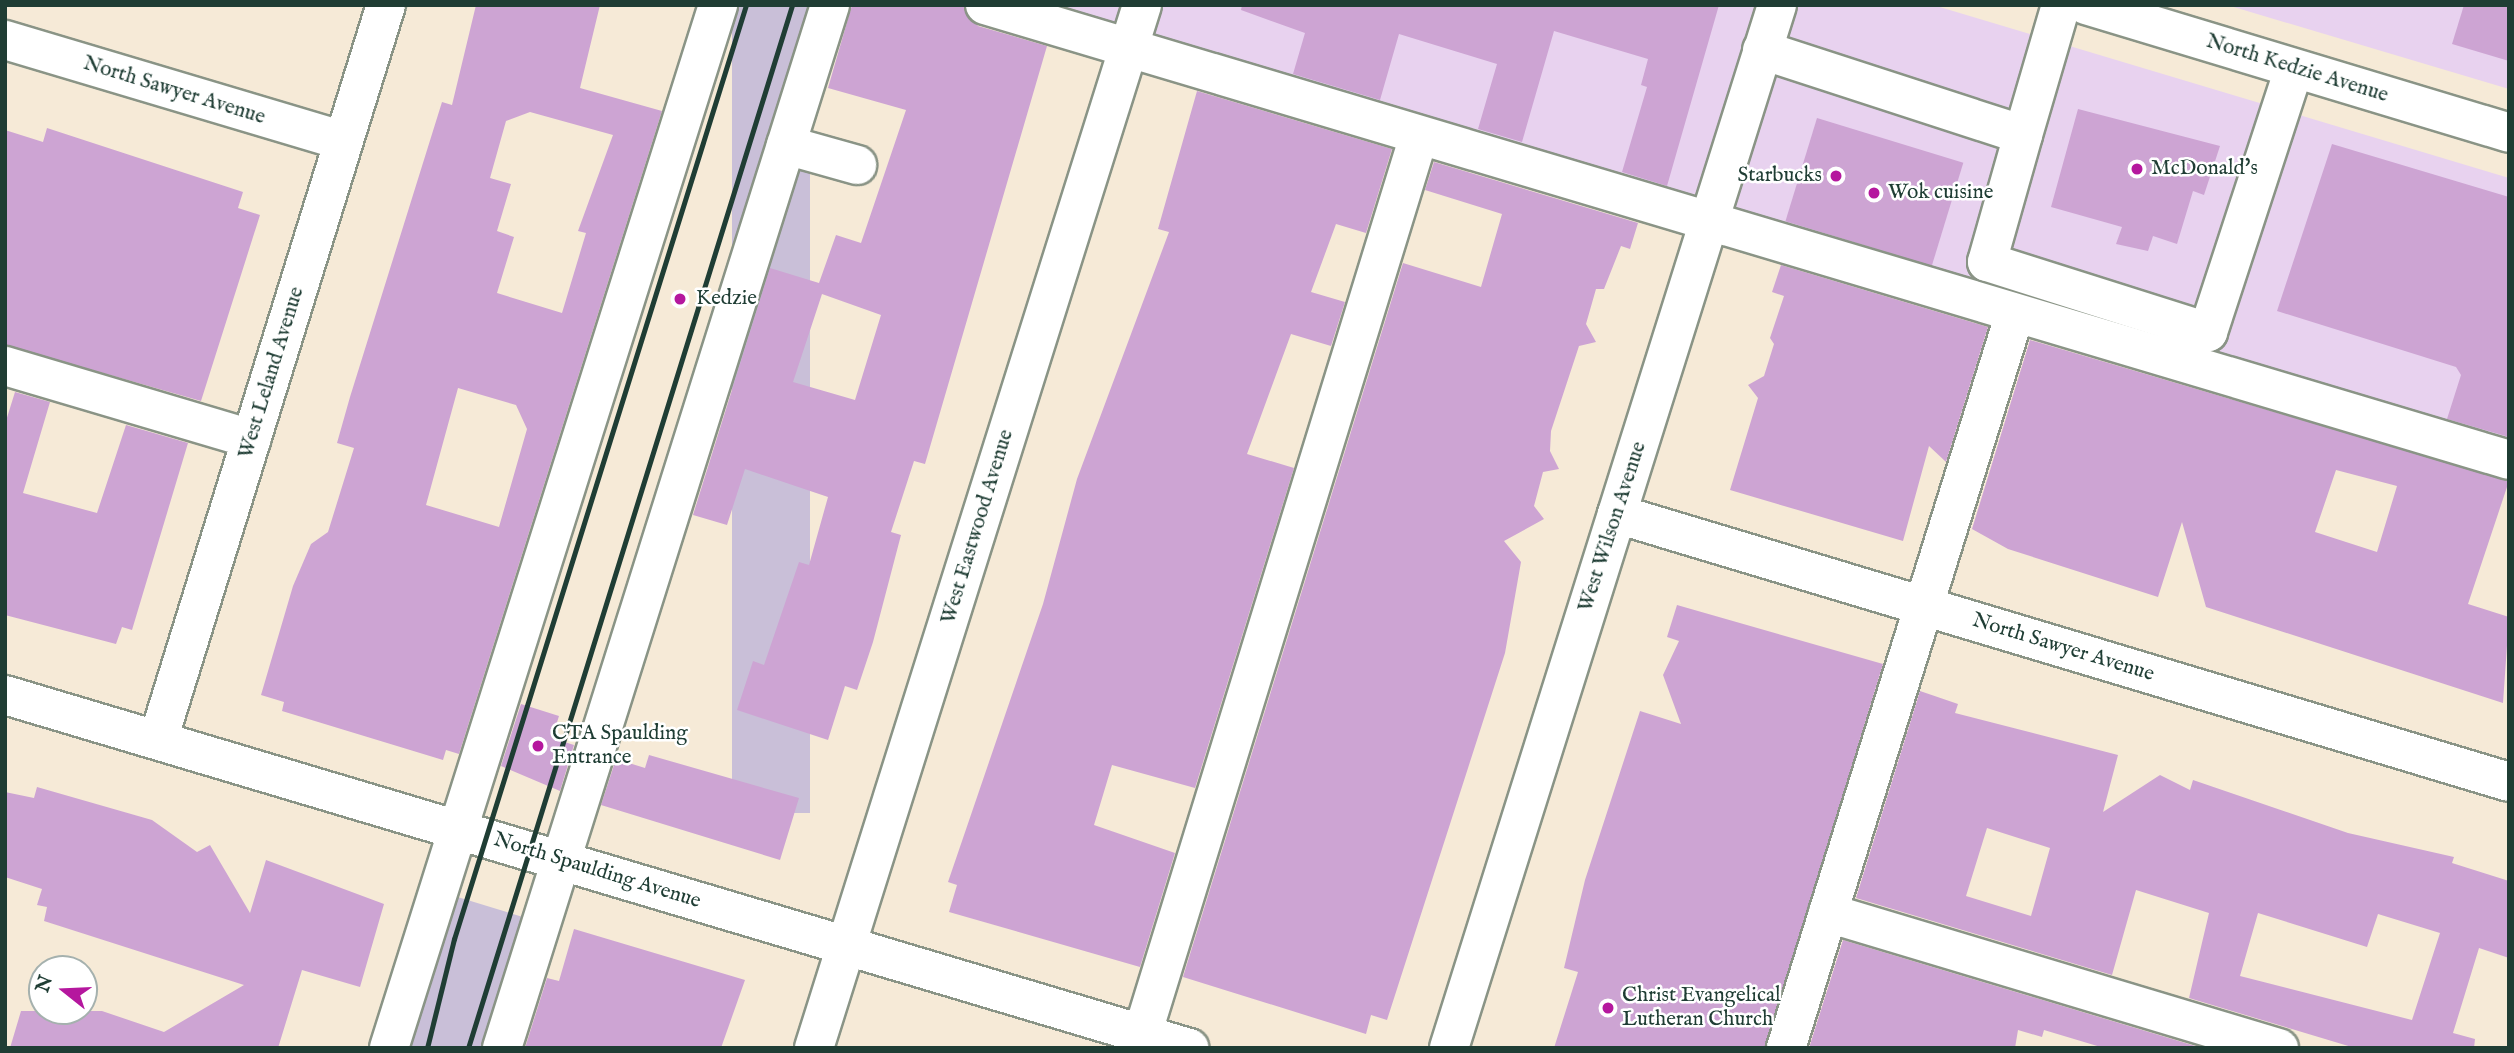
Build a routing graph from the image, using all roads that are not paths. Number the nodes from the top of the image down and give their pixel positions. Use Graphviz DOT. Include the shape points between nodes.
graph roads {
  1 [pos="386,5"];
  2 [pos="718,5"];
  3 [pos="830,5"];
  4 [pos="985,5"];
  5 [pos="1142,5"];
  6 [pos="1777,5"];
  7 [pos="2061,5"];
  8 [pos="2086,5"];
  9 [pos="5,40"];
  10 [pos="1128,48"];
  11 [pos="1762,50"];
  12 [pos="2294,69"];
  13 [pos="2509,133"];
  14 [pos="2024,135"];
  15 [pos="1419,136"];
  16 [pos="343,141"];
  17 [pos="786,145"];
  18 [pos="857,165"];
  19 [pos="1708,225"];
  20 [pos="2015,313"];
  21 [pos="5,366"];
  22 [pos="251,439"];
  23 [pos="2509,460"];
  24 [pos="1616,514"];
  25 [pos="1924,606"];
  26 [pos="5,695"];
  27 [pos="158,740"];
  28 [pos="2509,782"];
  29 [pos="460,830"];
  30 [pos="561,860"];
  31 [pos="1828,913"];
  32 [pos="847,946"];
  33 [pos="1140,1041"];
  34 [pos="389,1048"];
  35 [pos="502,1048"];
  36 [pos="814,1048"];
  37 [pos="1189,1048"];
  38 [pos="1449,1048"];
  39 [pos="1786,1048"];
  40 [pos="2279,1048"];
  1 -- 16 [label="street, West Leland Avenue"];
  2 -- 29 [label="street"];
  3 -- 17 [label="street"];
  4 -- 10 [label="street"];
  5 -- 10 [label="street, West Eastwood Avenue"];
  6 -- 11 [label="street, West Wilson Avenue"];
  7 -- 14 [label="street"];
  8 -- 12 [label="street, North Kedzie Avenue"];
  9 -- 16 [label="street, North Sawyer Avenue"];
  10 -- 15 [label="street"];
  10 -- 32 [label="street, West Eastwood Avenue"];
  11 -- 14 [label="street"];
  11 -- 19 [label="street, West Wilson Avenue"];
  12 -- 13 [label="street, North Kedzie Avenue"];
  12 -- 14 [label="street" via="2208,332 1987,262"];
  15 -- 19 [label="street"];
  15 -- 33 [label="street"];
  16 -- 22 [label="street, West Leland Avenue"];
  17 -- 18 [label="street"];
  17 -- 30 [label="street"];
  19 -- 20 [label="street"];
  19 -- 24 [label="street, West Wilson Avenue"];
  20 -- 23 [label="street"];
  20 -- 25 [label="street"];
  21 -- 22 [label="street"];
  22 -- 27 [label="street, West Leland Avenue"];
  24 -- 25 [label="street, North Sawyer Avenue"];
  24 -- 38 [label="street, West Wilson Avenue"];
  25 -- 28 [label="street, North Sawyer Avenue"];
  25 -- 31 [label="street"];
  26 -- 27 [label="street, North Spaulding Avenue"];
  27 -- 29 [label="street, North Spaulding Avenue"];
  29 -- 30 [label="street, North Spaulding Avenue"];
  29 -- 34 [label="street"];
  30 -- 32 [label="street, North Spaulding Avenue"];
  30 -- 35 [label="street"];
  31 -- 39 [label="street"];
  31 -- 40 [label="street"];
  32 -- 33 [label="street, North Spaulding Avenue"];
  32 -- 36 [label="street, West Eastwood Avenue"];
  33 -- 37 [label="street, North Spaulding Avenue"];
}
